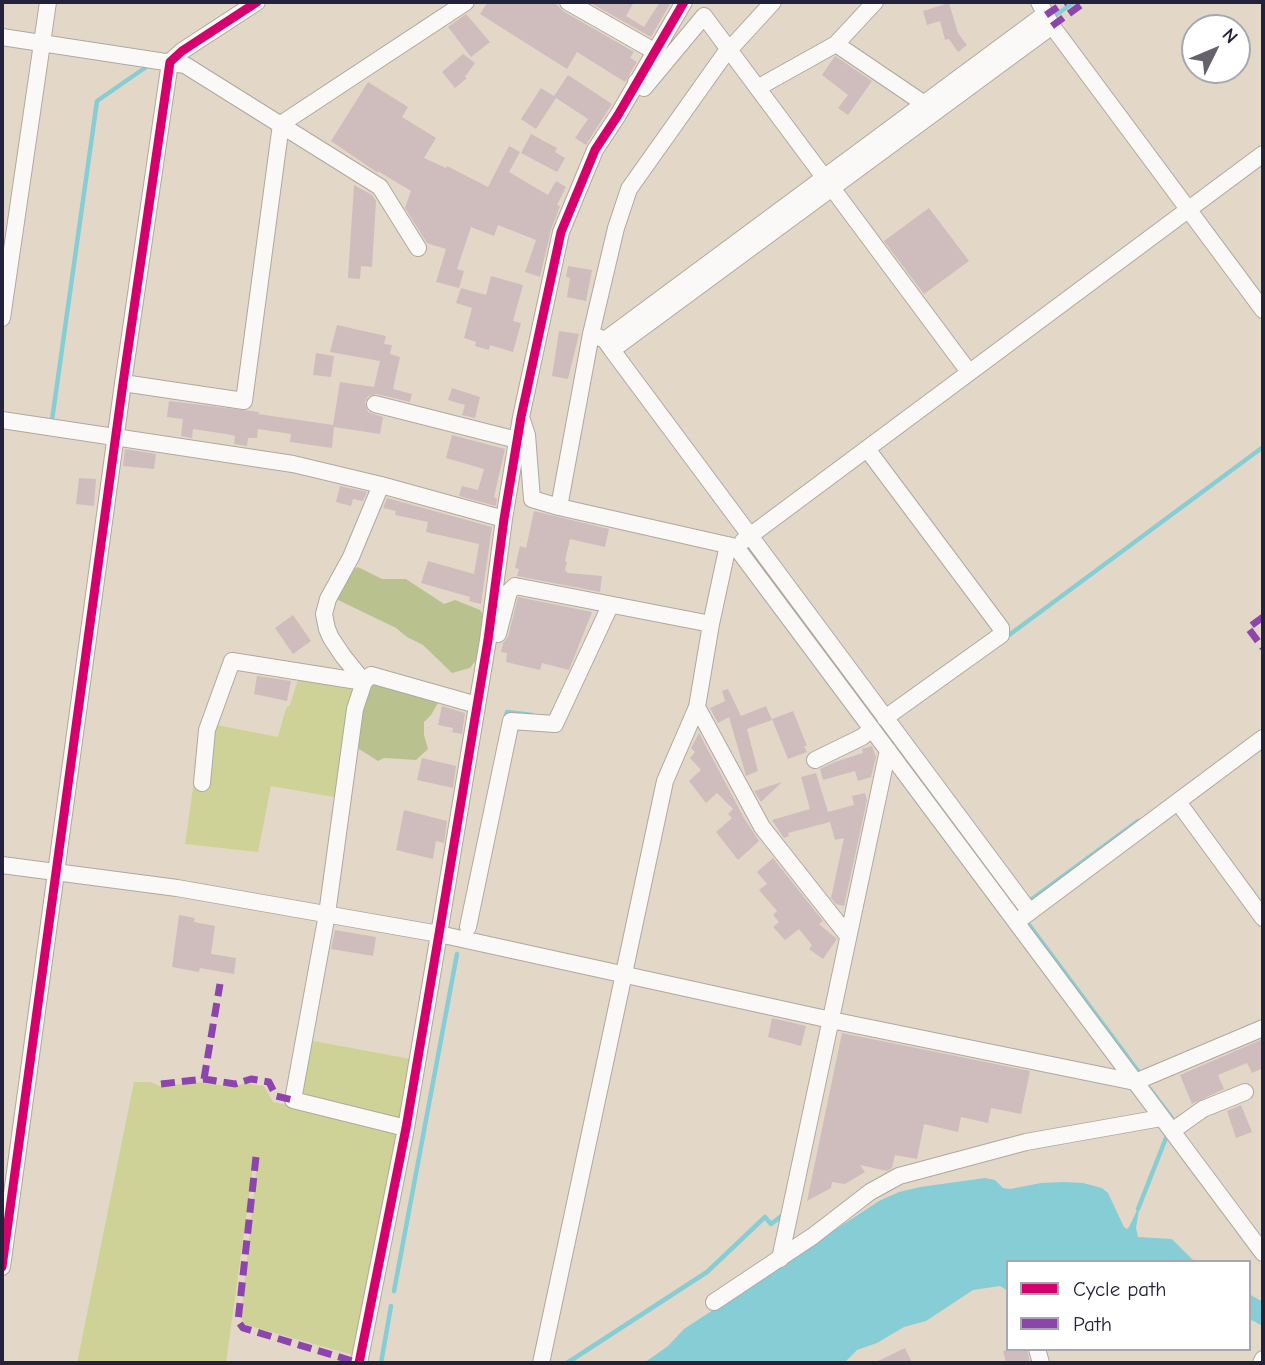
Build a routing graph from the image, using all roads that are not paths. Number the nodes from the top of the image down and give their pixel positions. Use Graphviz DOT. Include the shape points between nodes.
graph roads {
  1 [pos="48,2"];
  2 [pos="257,2"];
  3 [pos="466,2"];
  4 [pos="568,2"];
  5 [pos="684,2"];
  6 [pos="774,2"];
  7 [pos="875,2"];
  8 [pos="1045,14"];
  9 [pos="2,37"];
  10 [pos="41,43"];
  11 [pos="836,44"];
  12 [pos="729,49"];
  13 [pos="654,51"];
  14 [pos="170,62"];
  15 [pos="636,82"];
  16 [pos="759,87"];
  17 [pos="923,103"];
  18 [pos="281,124"];
  19 [pos="1263,154"];
  20 [pos="828,183"];
  21 [pos="1189,209"];
  22 [pos="418,248"];
  23 [pos="1263,310"];
  24 [pos="2,318"];
  25 [pos="603,342"];
  26 [pos="969,372"];
  27 [pos="123,383"];
  28 [pos="375,404"];
  29 [pos="521,417"];
  30 [pos="2,420"];
  31 [pos="116,437"];
  32 [pos="517,440"];
  33 [pos="867,449"];
  34 [pos="381,485"];
  35 [pos="559,507"];
  36 [pos="504,519"];
  37 [pos="750,536"];
  38 [pos="732,546"];
  39 [pos="610,606"];
  40 [pos="711,624"];
  41 [pos="488,640"];
  42 [pos="364,682"];
  43 [pos="477,705"];
  44 [pos="697,707"];
  45 [pos="885,718"];
  46 [pos="872,729"];
  47 [pos="1263,738"];
  48 [pos="888,750"];
  49 [pos="815,760"];
  50 [pos="202,783"];
  51 [pos="1178,802"];
  52 [pos="2,865"];
  53 [pos="56,872"];
  54 [pos="1030,912"];
  55 [pos="327,914"];
  56 [pos="1263,918"];
  57 [pos="1015,922"];
  58 [pos="468,928"];
  59 [pos="439,934"];
  60 [pos="848,936"];
  61 [pos="625,974"];
  62 [pos="831,1020"];
  63 [pos="1263,1028"];
  64 [pos="1135,1082"];
  65 [pos="1245,1092"];
  66 [pos="1167,1124"];
  67 [pos="406,1128"];
  68 [pos="1263,1253"];
  69 [pos="780,1259"];
  70 [pos="2,1267"];
  71 [pos="714,1302"];
  72 [pos="359,1363"];
  73 [pos="541,1363"];
  1 -- 10 [label="street"];
  2 -- 14 [label="street"];
  3 -- 18 [label="street"];
  4 -- 13 [label="street"];
  5 -- 13 [label="street"];
  6 -- 12 [label="street"];
  7 -- 11 [label="street"];
  8 -- 17 [label="street"];
  8 -- 20 [label="street"];
  8 -- 21 [label="street"];
  9 -- 10 [label="street"];
  10 -- 14 [label="street"];
  10 -- 24 [label="street"];
  11 -- 16 [label="street"];
  11 -- 17 [label="street"];
  12 -- 15 [label="street" via="704,16 644,88"];
  12 -- 16 [label="street"];
  12 -- 25 [label="street" via="629,189 616,228"];
  13 -- 15 [label="street"];
  14 -- 18 [label="street" via="185,65"];
  14 -- 27 [label="street"];
  15 -- 29 [label="street" via="595,150 561,232"];
  16 -- 20 [label="street"];
  17 -- 20 [label="street"];
  18 -- 22 [label="street" via="380,187"];
  18 -- 27 [label="street" via="244,401"];
  19 -- 21 [label="street"];
  20 -- 25 [label="street"];
  20 -- 26 [label="street"];
  21 -- 23 [label="street"];
  21 -- 26 [label="street"];
  25 -- 35 [label="street"];
  25 -- 37 [label="street"];
  26 -- 33 [label="street"];
  27 -- 31 [label="street"];
  28 -- 32 [label="street"];
  29 -- 32 [label="street"];
  29 -- 35 [label="street" via="527,435 532,499"];
  30 -- 31 [label="street"];
  31 -- 34 [label="street" via="293,464"];
  31 -- 53 [label="street"];
  32 -- 36 [label="street"];
  33 -- 37 [label="street"];
  33 -- 45 [label="street" via="1001,628 1001,635"];
  34 -- 36 [label="street"];
  34 -- 42 [label="street" via="324,614 331,638"];
  35 -- 38 [label="street"];
  36 -- 41 [label="street"];
  37 -- 38 [label="street"];
  37 -- 45 [label="street"];
  38 -- 40 [label="street"];
  38 -- 46 [label="street"];
  39 -- 40 [label="street"];
  39 -- 41 [label="street" via="515,586 509,592 497,638"];
  39 -- 58 [label="street" via="555,724 511,721"];
  40 -- 44 [label="street"];
  41 -- 43 [label="street"];
  42 -- 43 [label="street" via="371,675"];
  42 -- 50 [label="street" via="232,661 207,730"];
  42 -- 55 [label="street" via="355,709"];
  43 -- 59 [label="street"];
  44 -- 60 [label="street" via="762,827"];
  44 -- 61 [label="street" via="666,781"];
  45 -- 54 [label="street"];
  46 -- 48 [label="street"];
  46 -- 49 [label="street"];
  47 -- 51 [label="street"];
  48 -- 57 [label="street"];
  48 -- 60 [label="street"];
  51 -- 54 [label="street"];
  51 -- 56 [label="street"];
  52 -- 53 [label="street"];
  53 -- 55 [label="street"];
  53 -- 70 [label="street"];
  54 -- 57 [label="street"];
  55 -- 59 [label="street"];
  55 -- 67 [label="street" via="293,1100"];
  57 -- 64 [label="street"];
  59 -- 61 [label="street"];
  59 -- 67 [label="street"];
  60 -- 62 [label="street"];
  61 -- 62 [label="street"];
  61 -- 73 [label="street"];
  62 -- 64 [label="street"];
  62 -- 69 [label="street"];
  63 -- 64 [label="street"];
  64 -- 66 [label="street"];
  65 -- 66 [label="street"];
  66 -- 68 [label="street"];
  66 -- 69 [label="street" via="1026,1142 899,1175"];
  67 -- 72 [label="street"];
  69 -- 71 [label="street"];
}
